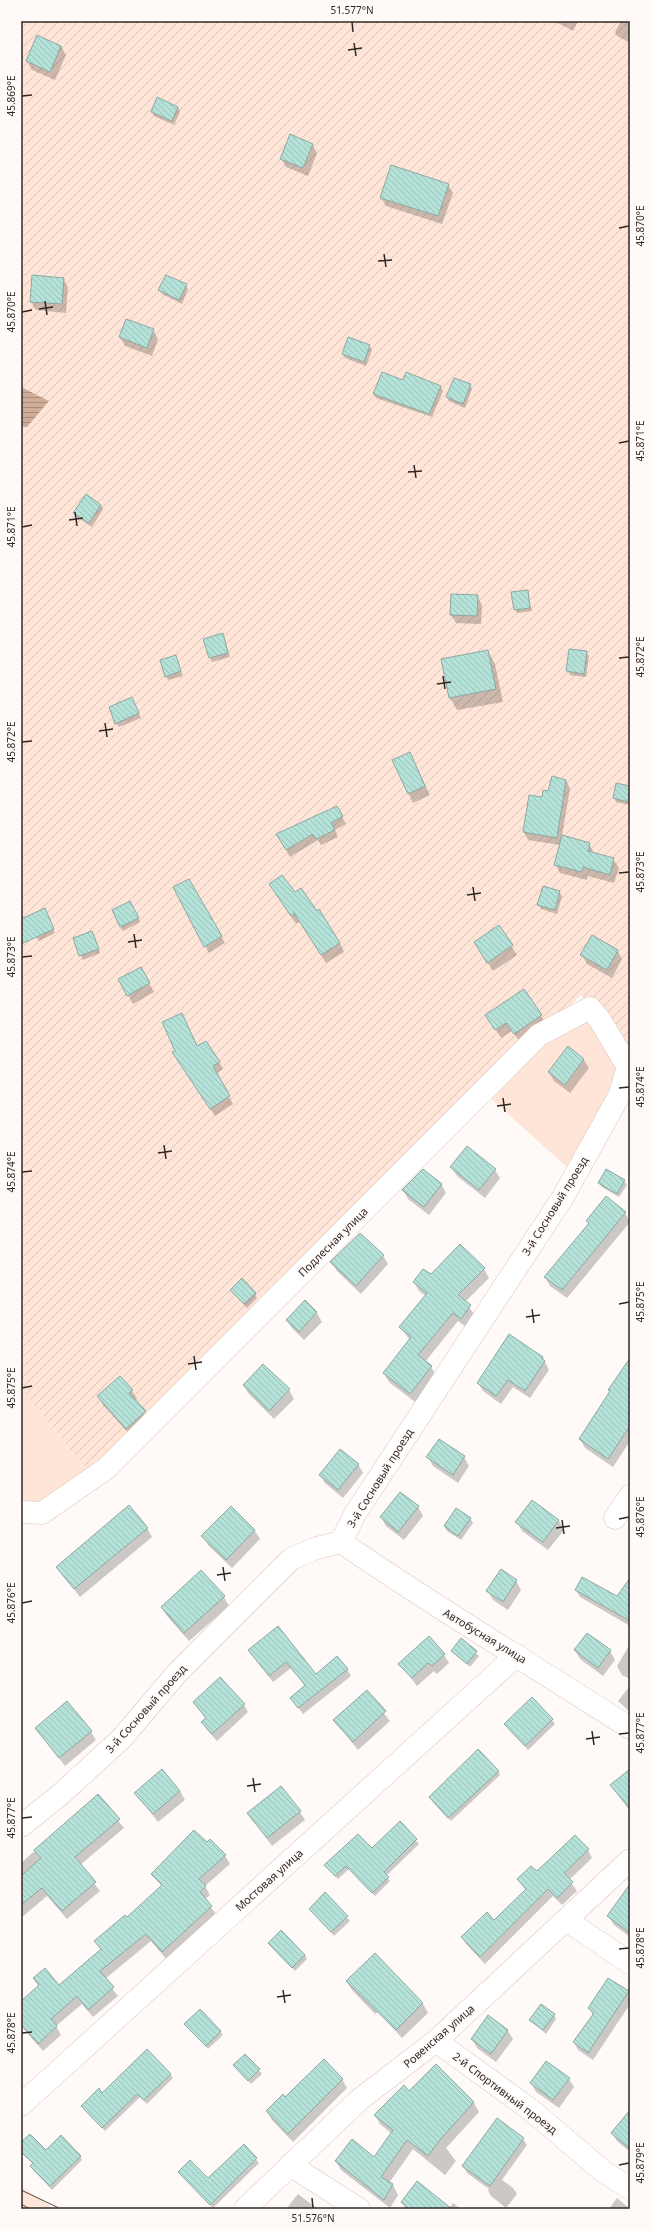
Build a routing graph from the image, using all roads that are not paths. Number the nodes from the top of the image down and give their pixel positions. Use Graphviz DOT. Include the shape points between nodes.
graph roads {
  1 [pos="629,1067"];
  2 [pos="630,1496"];
  3 [pos="21,1512"];
  4 [pos="615,1518"];
  5 [pos="341,1542"];
  6 [pos="517,1655"];
  7 [pos="630,1728"];
  8 [pos="21,1826"];
  9 [pos="630,1860"];
  10 [pos="566,1920"];
  11 [pos="630,1963"];
  12 [pos="436,2041"];
  13 [pos="21,2105"];
  14 [pos="290,2165"];
  15 [pos="630,2188"];
  16 [pos="245,2209"];
  17 [pos="359,2209"];
  1 -- 3 [label="street, Подлесная улица" via="590,1008 539,1034 107,1468 42,1513"];
  1 -- 5 [label="street, 3-й Сосновый проезд" via="619,1096 563,1197 355,1514"];
  2 -- 4 [label="street"];
  5 -- 6 [label="street, Автобусная улица" via="418,1595"];
  5 -- 8 [label="street, 3-й Сосновый проезд" via="317,1548 291,1559 177,1673 122,1738 61,1794"];
  6 -- 7 [label="street, Автобусная улица"];
  6 -- 13 [label="street, Мостовая улица"];
  9 -- 10 [label="street, Ровенская улица"];
  10 -- 11 [label="street"];
  10 -- 12 [label="street, Ровенская улица"];
  12 -- 14 [label="street, Ровенская улица" via="359,2100"];
  12 -- 15 [label="street, 2-й Спортивный проезд" via="531,2110 605,2173"];
  14 -- 16 [label="street, Ровенская улица"];
  14 -- 17 [label="street"];
}
